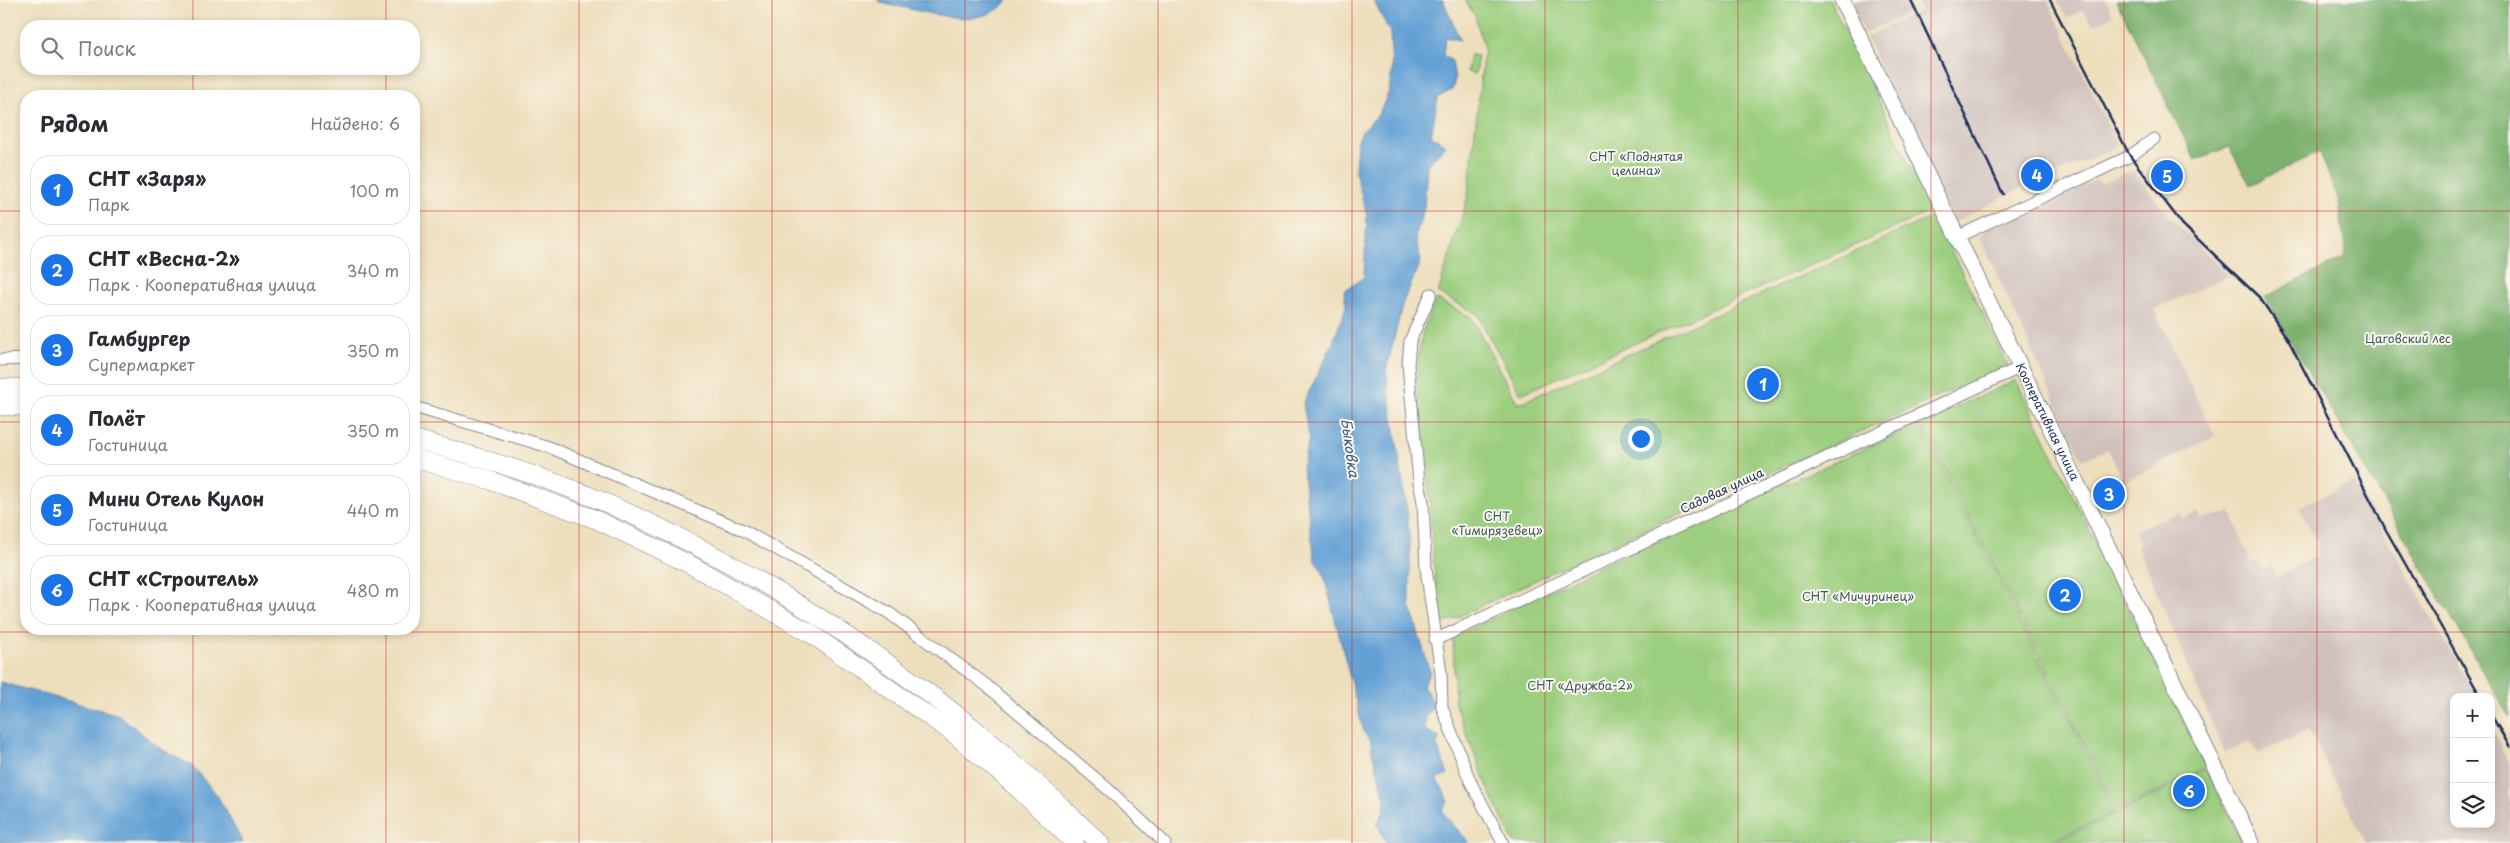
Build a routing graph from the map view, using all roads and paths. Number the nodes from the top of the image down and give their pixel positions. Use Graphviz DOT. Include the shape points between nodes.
graph roads {
  1 [pos="1842,0"];
  2 [pos="2154,138"];
  3 [pos="1957,238"];
  4 [pos="1431,294"];
  5 [pos="20,359"];
  6 [pos="0,360"];
  7 [pos="2021,367"];
  8 [pos="0,388"];
  9 [pos="20,388"];
  10 [pos="0,406"];
  11 [pos="20,406"];
  12 [pos="420,409"];
  13 [pos="420,441"];
  14 [pos="420,460"];
  15 [pos="1435,640"];
  16 [pos="1075,843"];
  17 [pos="1100,843"];
  18 [pos="1165,843"];
  19 [pos="1503,843"];
  20 [pos="2252,843"];
  1 -- 3 [label="main road, Кооперативная улица"];
  2 -- 3 [label="street" via="2130,156"];
  3 -- 7 [label="main road, Кооперативная улица"];
  4 -- 15 [label="street" via="1410,341 1408,364"];
  5 -- 6 [label="street"];
  7 -- 15 [label="street, Садовая улица"];
  7 -- 20 [label="main road, Кооперативная улица"];
  8 -- 9 [label="main road"];
  10 -- 11 [label="main road"];
  12 -- 18 [label="street" via="549,446 725,522 889,614 986,685"];
  13 -- 17 [label="main road" via="496,462 605,502 762,583 838,630 962,720"];
  14 -- 16 [label="main road" via="489,480 595,520 691,565 810,633 954,734"];
  15 -- 19 [label="street" via="1442,707 1470,781"];
}
